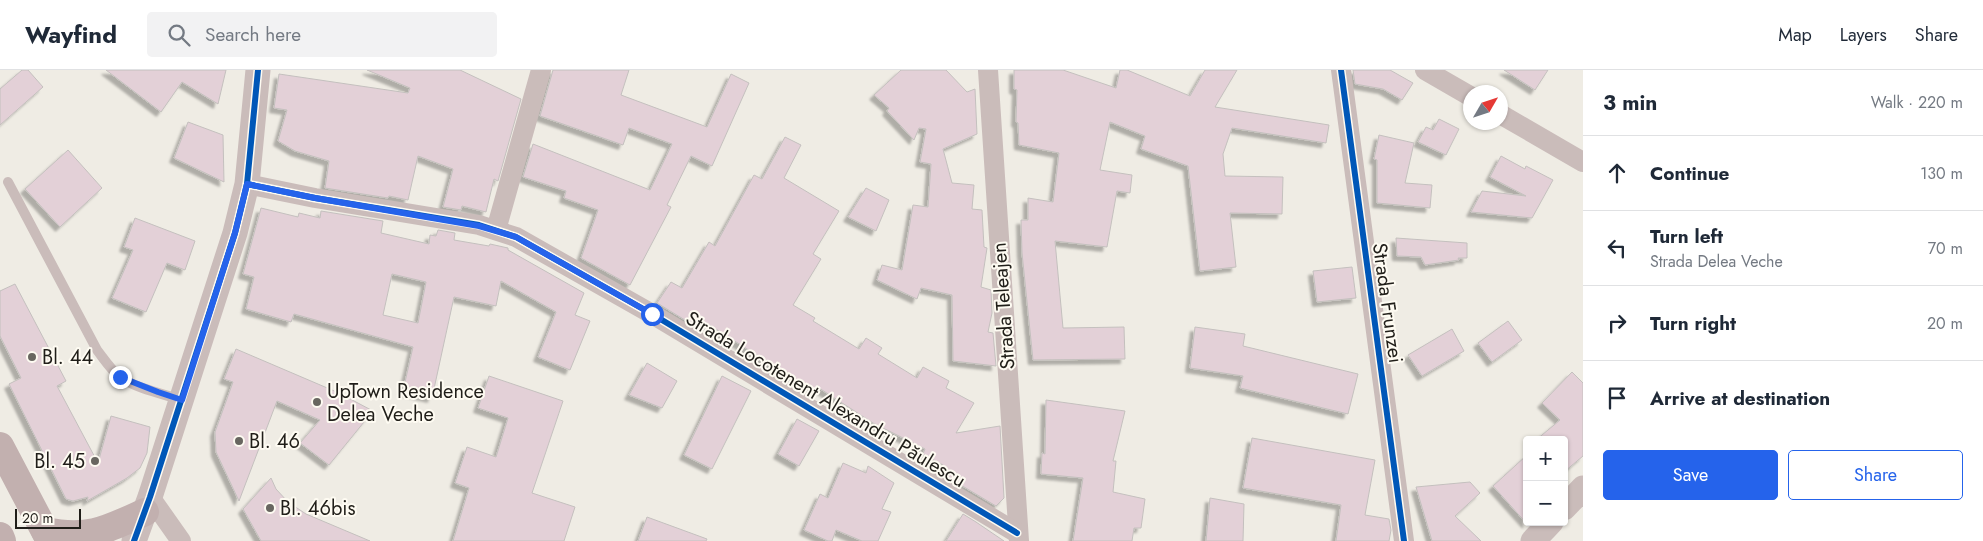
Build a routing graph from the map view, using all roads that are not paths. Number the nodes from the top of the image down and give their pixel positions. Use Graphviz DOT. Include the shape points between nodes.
graph roads {
  1 [pos="258,70"];
  2 [pos="540,70"];
  3 [pos="988,70"];
  4 [pos="1341,70"];
  5 [pos="1425,70"];
  6 [pos="1455,77"];
  7 [pos="1463,87"];
  8 [pos="1508,119"];
  9 [pos="1583,162"];
  10 [pos="8,182"];
  11 [pos="247,184"];
  12 [pos="496,230"];
  13 [pos="182,400"];
  14 [pos="0,446"];
  15 [pos="1583,488"];
  16 [pos="147,504"];
  17 [pos="1568,504"];
  18 [pos="1547,526"];
  19 [pos="0,536"];
  20 [pos="47,536"];
  21 [pos="1018,537"];
  22 [pos="2,541"];
  23 [pos="134,541"];
  24 [pos="181,541"];
  25 [pos="1404,541"];
  26 [pos="1534,541"];
  1 -- 11 [label="street"];
  2 -- 12 [label="street"];
  3 -- 21 [label="street, Strada Teleajen"];
  4 -- 25 [label="street, Strada Frunzei"];
  5 -- 6 [label="street"];
  6 -- 7 [label="street"];
  8 -- 9 [label="street"];
  10 -- 13 [label="lane" via="107,364 130,382"];
  11 -- 12 [label="street, Strada Locotenent Alexandru Păulescu"];
  11 -- 13 [label="street" via="235,233"];
  12 -- 21 [label="street, Strada Locotenent Alexandru Păulescu" via="516,237 652,314"];
  13 -- 16 [label="street"];
  14 -- 20 [label="main road"];
  15 -- 17 [label="street"];
  16 -- 20 [label="main road" via="95,533"];
  16 -- 23 [label="street"];
  16 -- 24 [label="street"];
  18 -- 26 [label="street"];
  19 -- 22 [label="main road"];
}
